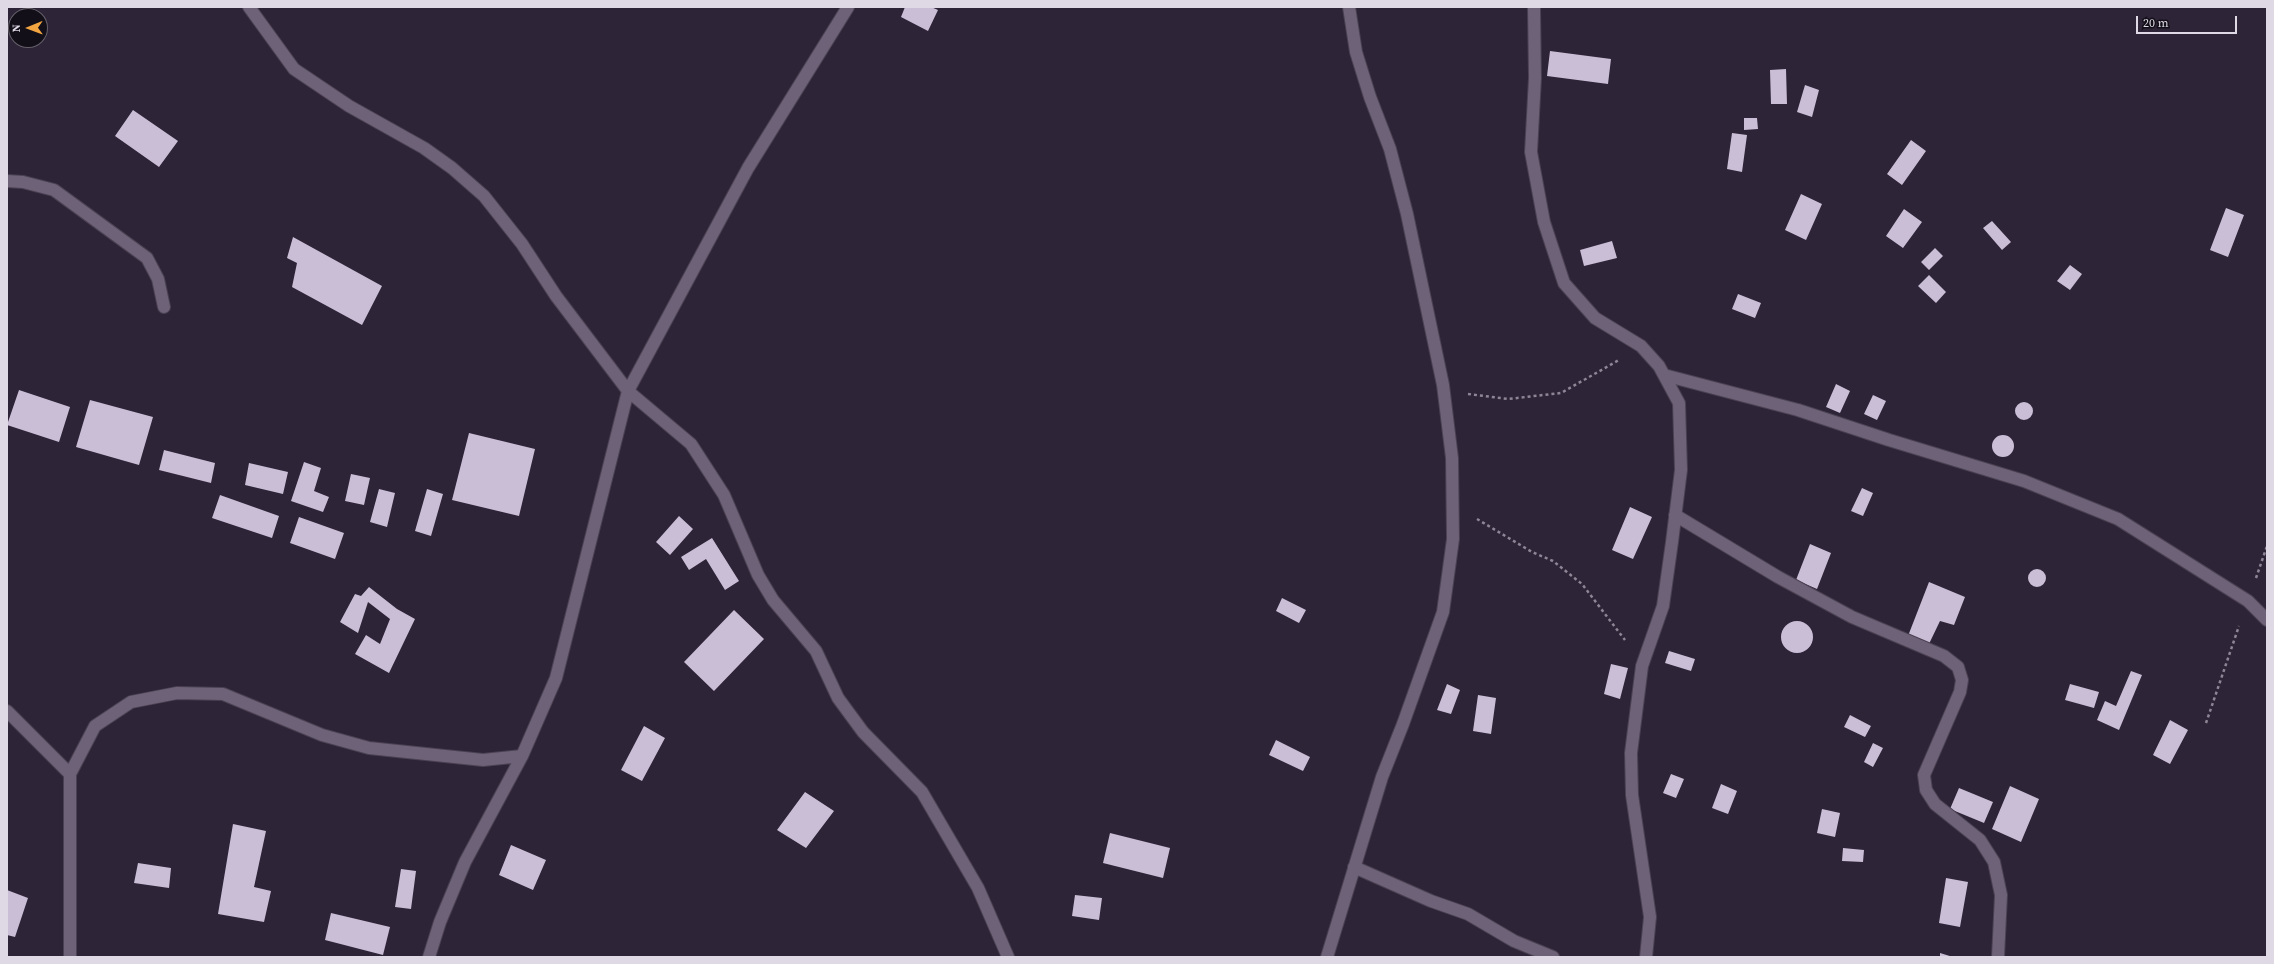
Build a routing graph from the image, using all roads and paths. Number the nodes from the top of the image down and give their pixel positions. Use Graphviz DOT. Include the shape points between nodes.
graph roads {
  1 [pos="249,7"];
  2 [pos="848,7"];
  3 [pos="1349,7"];
  4 [pos="1534,7"];
  5 [pos="7,181"];
  6 [pos="164,307"];
  7 [pos="1641,346"];
  8 [pos="1664,375"];
  9 [pos="1443,385"];
  10 [pos="628,391"];
  11 [pos="1451,508"];
  12 [pos="1675,515"];
  13 [pos="2267,546"];
  14 [pos="2248,601"];
  15 [pos="2267,620"];
  16 [pos="1642,666"];
  17 [pos="7,711"];
  18 [pos="2206,723"];
  19 [pos="522,756"];
  20 [pos="70,774"];
  21 [pos="1354,867"];
  22 [pos="70,957"];
  23 [pos="429,957"];
  24 [pos="1008,957"];
  25 [pos="1327,957"];
  26 [pos="1552,957"];
  27 [pos="1646,957"];
  28 [pos="1998,957"];
  1 -- 10 [label="street" via="294,69 349,106 424,148 484,196 522,244 556,296"];
  2 -- 10 [label="street" via="748,168"];
  3 -- 9 [label="street" via="1356,52 1390,149 1407,214"];
  4 -- 7 [label="street" via="1535,78 1531,152 1544,222 1564,283 1595,318"];
  5 -- 6 [label="street" via="23,182 54,190 147,258 158,279"];
  7 -- 8 [label="street"];
  7 -- 9 [label="path" via="1561,393 1508,399 1473,396"];
  8 -- 12 [label="street" via="1679,403 1681,470"];
  8 -- 14 [label="street" via="1798,410 2024,481 2118,519"];
  9 -- 11 [label="street" via="1452,458"];
  10 -- 19 [label="street" via="556,678"];
  10 -- 24 [label="street" via="691,444 724,495 772,600 816,652 838,698 863,732 922,792 978,888"];
  11 -- 16 [label="path" via="1473,517 1553,561 1582,584"];
  11 -- 21 [label="street" via="1453,539 1443,612 1404,724 1382,777"];
  12 -- 16 [label="street" via="1663,606"];
  12 -- 28 [label="street" via="1845,614 1944,656 1958,667 1962,680 1960,692 1924,775 1926,790 1935,804 1980,840 1994,862 2001,895"];
  13 -- 14 [label="path"];
  14 -- 15 [label="street"];
  14 -- 18 [label="path"];
  16 -- 27 [label="street" via="1631,753 1632,795 1650,917"];
  17 -- 20 [label="street"];
  19 -- 20 [label="street" via="483,760 369,748 322,735 223,694 177,693 131,702 95,726"];
  19 -- 23 [label="street" via="466,862 440,922"];
  20 -- 22 [label="street"];
  21 -- 25 [label="street"];
  21 -- 26 [label="street" via="1431,901 1468,914 1514,941"];
}
